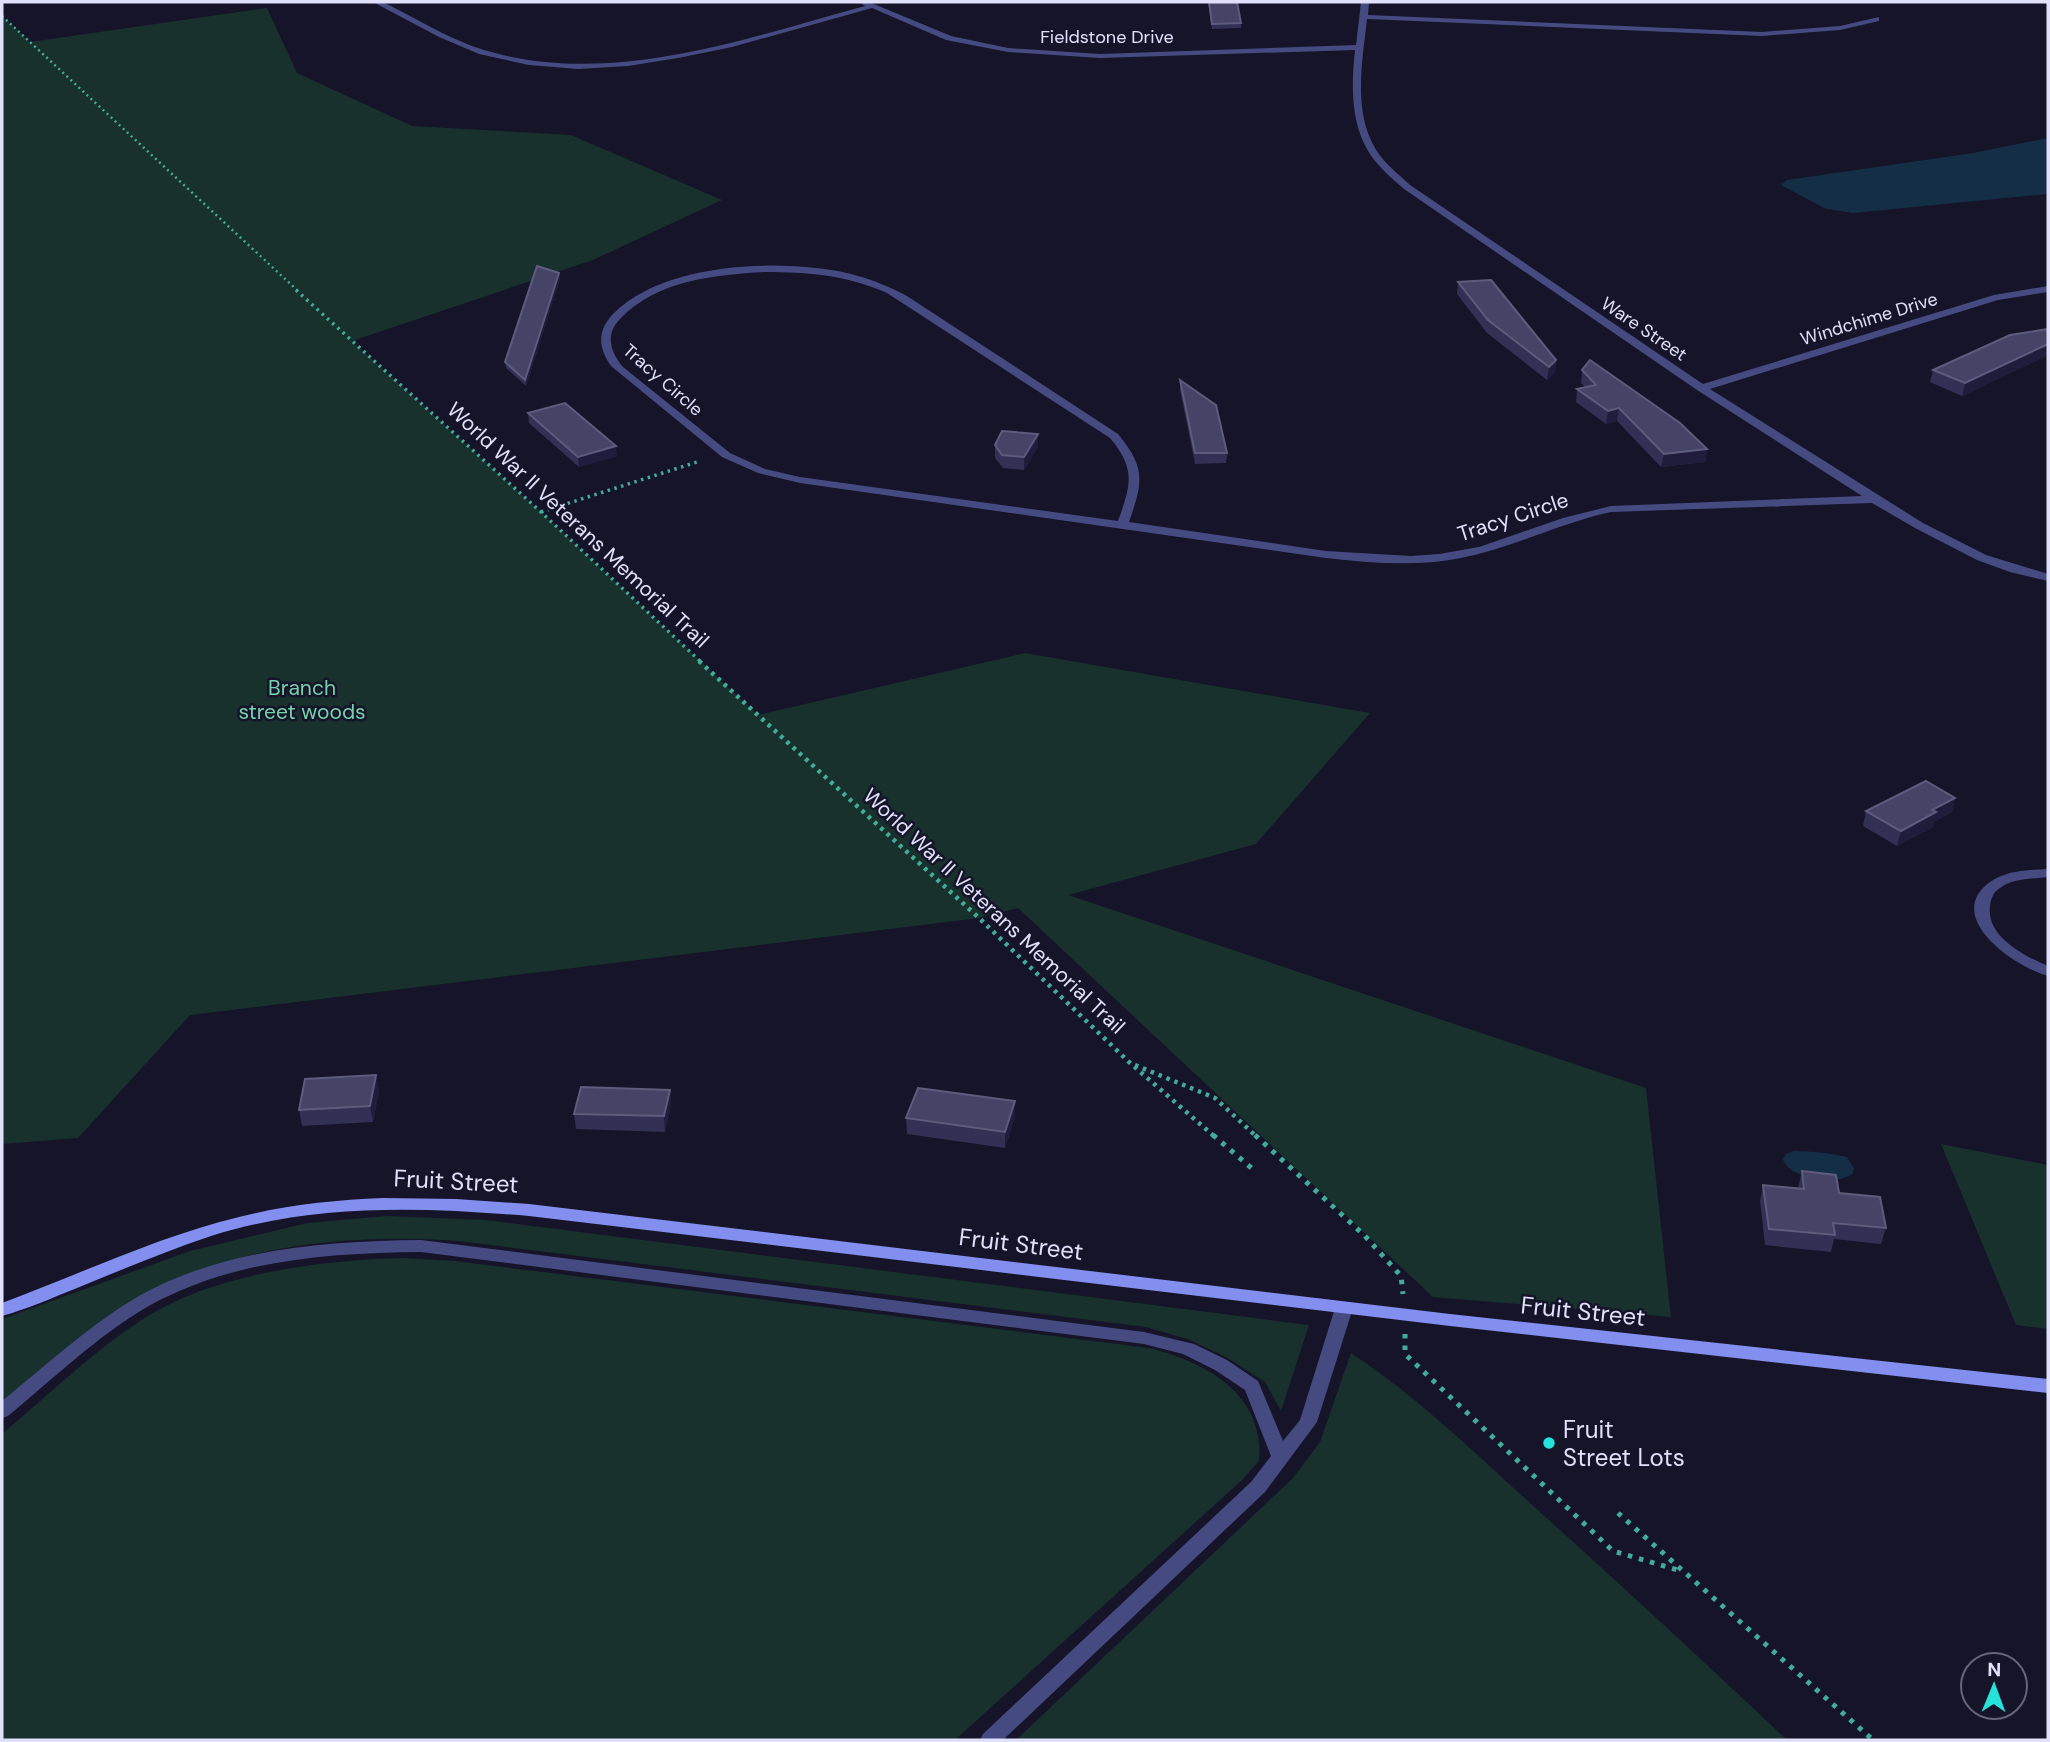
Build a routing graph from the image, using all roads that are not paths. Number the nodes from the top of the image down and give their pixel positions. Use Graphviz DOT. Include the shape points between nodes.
graph roads {
  1 [pos="377,2"];
  2 [pos="862,2"];
  3 [pos="1365,2"];
  4 [pos="872,6"];
  5 [pos="1364,17"];
  6 [pos="1876,19"];
  7 [pos="1360,47"];
  8 [pos="2048,289"];
  9 [pos="1701,388"];
  10 [pos="1876,499"];
  11 [pos="1122,524"];
  12 [pos="2048,578"];
  13 [pos="2048,873"];
  14 [pos="2048,971"];
  15 [pos="1345,1308"];
  16 [pos="2,1310"];
  17 [pos="2048,1386"];
  18 [pos="2,1411"];
  19 [pos="1280,1458"];
  20 [pos="990,1740"];
  1 -- 4 [label="street" via="481,52 529,62 578,65 636,63 689,54"];
  2 -- 4 [label="street, Fieldstone Drive"];
  3 -- 5 [label="street, Ware Street"];
  4 -- 7 [label="street, Fieldstone Drive" via="980,47 1044,54"];
  5 -- 6 [label="street" via="1762,34 1840,29"];
  5 -- 7 [label="street, Ware Street"];
  7 -- 9 [label="street, Ware Street" via="1357,110 1375,156 1407,187"];
  8 -- 9 [label="street, Windchime Drive" via="1997,298"];
  9 -- 10 [label="street, Ware Street"];
  10 -- 11 [label="street, Tracy Circle" via="1611,509 1574,517 1487,550 1411,560"];
  10 -- 12 [label="street, Ware Street" via="1957,547 2017,572"];
  11 -- 11 [label="street, Tracy Circle" via="755,470 724,454 611,360 605,342 610,324 638,299 668,285 705,276 776,269 846,275 879,285 1114,436 1130,453 1137,471"];
  13 -- 14 [label="street" via="2010,878 1992,887 1981,900 1980,916 1990,935 2009,953"];
  15 -- 16 [label="street, Fruit Street" via="529,1210 378,1202 326,1206 237,1223"];
  15 -- 17 [label="street, Fruit Street"];
  15 -- 19 [label="street" via="1308,1422"];
  18 -- 19 [label="street" via="141,1303 180,1283 340,1247 421,1246 1144,1338 1188,1349 1252,1386"];
  19 -- 20 [label="street" via="1258,1487"];
}
